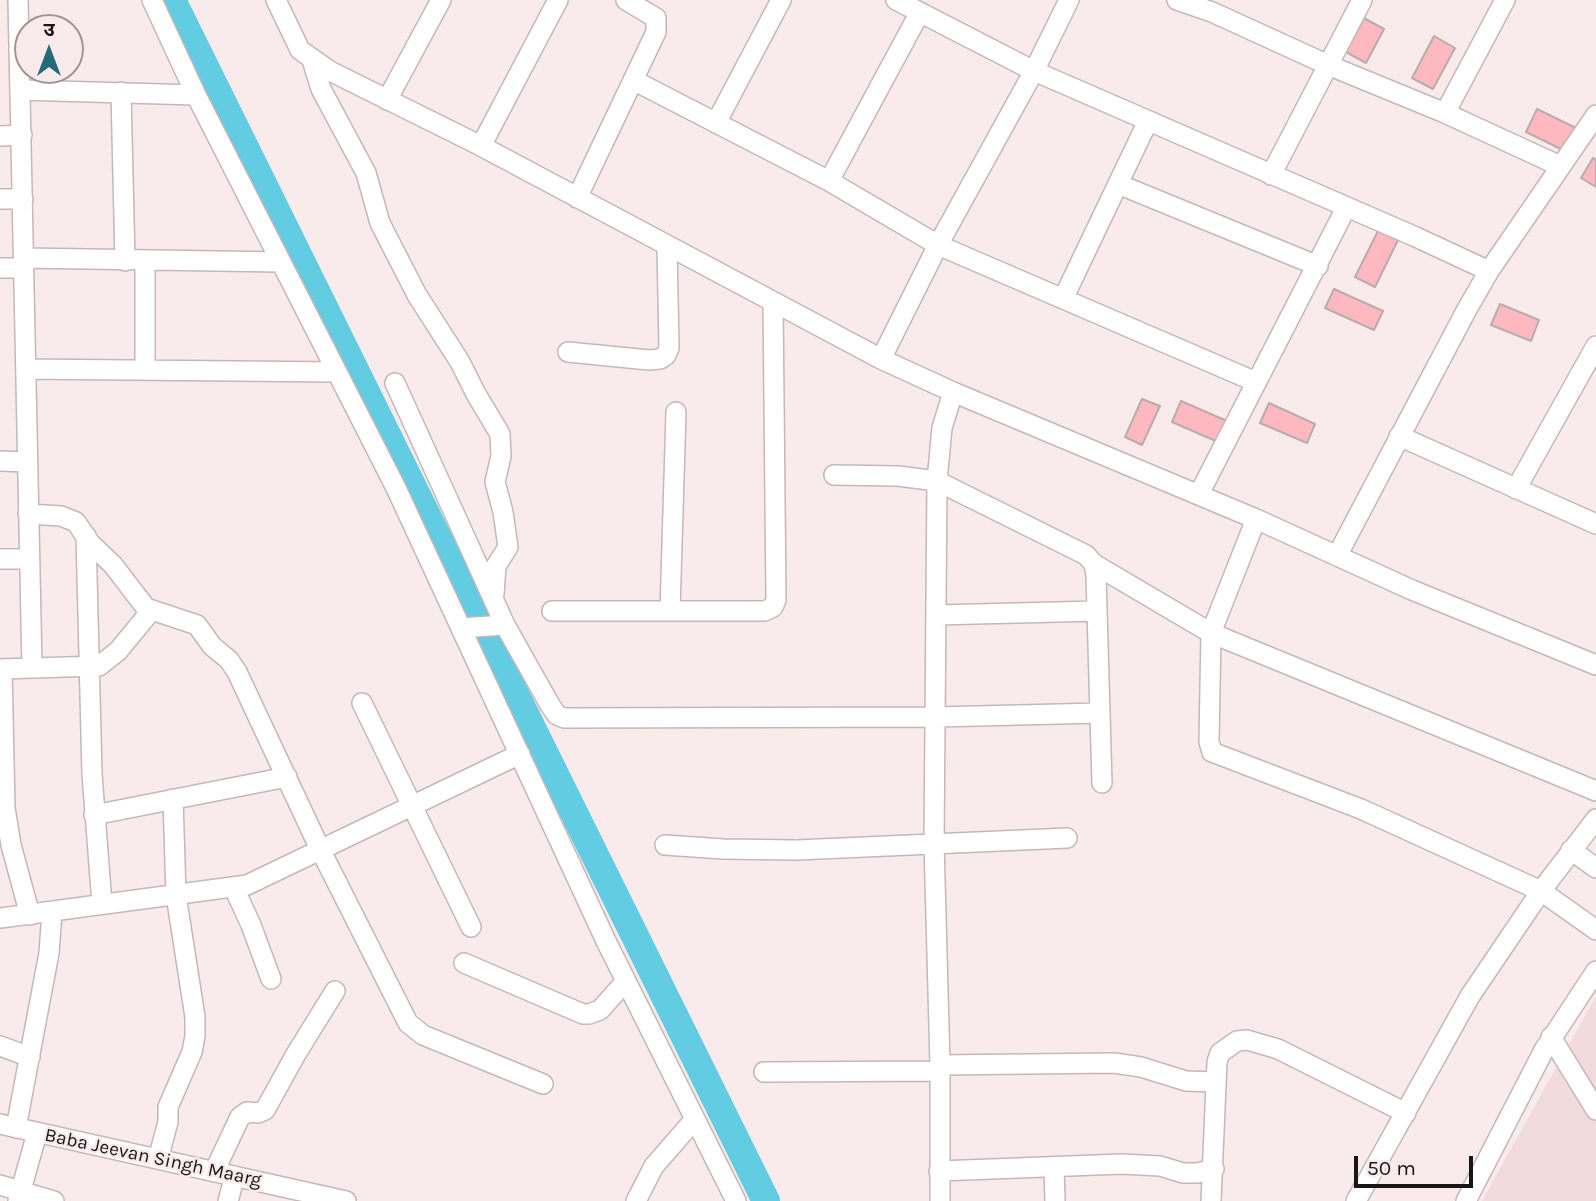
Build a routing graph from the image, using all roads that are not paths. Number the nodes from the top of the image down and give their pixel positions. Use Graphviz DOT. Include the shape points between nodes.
graph roads {
  1 [pos="18,0"];
  2 [pos="152,0"];
  3 [pos="276,0"];
  4 [pos="441,0"];
  5 [pos="558,0"];
  6 [pos="626,0"];
  7 [pos="781,0"];
  8 [pos="896,0"];
  9 [pos="1069,0"];
  10 [pos="1177,0"];
  11 [pos="1362,0"];
  12 [pos="1505,0"];
  13 [pos="1215,6"];
  14 [pos="920,12"];
  15 [pos="312,60"];
  16 [pos="1328,65"];
  17 [pos="1034,71"];
  18 [pos="633,80"];
  19 [pos="21,90"];
  20 [pos="121,92"];
  21 [pos="196,95"];
  22 [pos="387,100"];
  23 [pos="1445,113"];
  24 [pos="1596,115"];
  25 [pos="1148,121"];
  26 [pos="716,123"];
  27 [pos="22,135"];
  28 [pos="0,136"];
  29 [pos="481,146"];
  30 [pos="1560,166"];
  31 [pos="1271,175"];
  32 [pos="829,181"];
  33 [pos="1118,184"];
  34 [pos="577,198"];
  35 [pos="0,199"];
  36 [pos="23,199"];
  37 [pos="1346,208"];
  38 [pos="938,245"];
  39 [pos="667,246"];
  40 [pos="125,261"];
  41 [pos="145,261"];
  42 [pos="281,262"];
  43 [pos="24,263"];
  44 [pos="1318,266"];
  45 [pos="0,268"];
  46 [pos="1489,271"];
  47 [pos="1063,299"];
  48 [pos="773,302"];
  49 [pos="1596,346"];
  50 [pos="568,352"];
  51 [pos="881,359"];
  52 [pos="26,369"];
  53 [pos="145,370"];
  54 [pos="337,372"];
  55 [pos="1256,382"];
  56 [pos="396,383"];
  57 [pos="953,392"];
  58 [pos="676,412"];
  59 [pos="1399,436"];
  60 [pos="0,461"];
  61 [pos="27,462"];
  62 [pos="834,475"];
  63 [pos="937,481"];
  64 [pos="1516,489"];
  65 [pos="1199,494"];
  66 [pos="28,514"];
  67 [pos="1256,519"];
  68 [pos="1596,524"];
  69 [pos="86,536"];
  70 [pos="1338,554"];
  71 [pos="0,559"];
  72 [pos="29,559"];
  73 [pos="1094,564"];
  74 [pos="494,598"];
  75 [pos="151,611"];
  76 [pos="552,611"];
  77 [pos="670,611"];
  78 [pos="1097,611"];
  79 [pos="936,615"];
  80 [pos="502,625"];
  81 [pos="466,627"];
  82 [pos="1211,633"];
  83 [pos="1596,665"];
  84 [pos="32,667"];
  85 [pos="88,668"];
  86 [pos="1,669"];
  87 [pos="362,703"];
  88 [pos="1100,713"];
  89 [pos="936,718"];
  90 [pos="520,754"];
  91 [pos="286,777"];
  92 [pos="1102,783"];
  93 [pos="1596,791"];
  94 [pos="173,799"];
  95 [pos="413,805"];
  96 [pos="94,815"];
  97 [pos="1596,819"];
  98 [pos="1067,838"];
  99 [pos="934,843"];
  100 [pos="665,845"];
  101 [pos="320,849"];
  102 [pos="1571,850"];
  103 [pos="1596,867"];
  104 [pos="234,888"];
  105 [pos="1541,891"];
  106 [pos="176,895"];
  107 [pos="102,904"];
  108 [pos="52,912"];
  109 [pos="30,915"];
  110 [pos="0,918"];
  111 [pos="471,927"];
  112 [pos="1596,930"];
  113 [pos="464,963"];
  114 [pos="1596,971"];
  115 [pos="271,979"];
  116 [pos="626,981"];
  117 [pos="335,991"];
  118 [pos="1551,1037"];
  119 [pos="0,1046"];
  120 [pos="30,1057"];
  121 [pos="940,1068"];
  122 [pos="764,1072"];
  123 [pos="1215,1082"];
  124 [pos="543,1084"];
  125 [pos="1596,1110"];
  126 [pos="1406,1113"];
  127 [pos="695,1119"];
  128 [pos="8,1126"];
  129 [pos="37,1133"];
  130 [pos="158,1160"];
  131 [pos="1054,1167"];
  132 [pos="1214,1169"];
  133 [pos="939,1171"];
  134 [pos="214,1172"];
  135 [pos="235,1177"];
  136 [pos="0,1185"];
  137 [pos="19,1196"];
  138 [pos="305,1197"];
  139 [pos="54,1201"];
  140 [pos="228,1201"];
  141 [pos="346,1201"];
  142 [pos="636,1201"];
  143 [pos="736,1201"];
  144 [pos="940,1201"];
  145 [pos="1055,1201"];
  146 [pos="1211,1201"];
  147 [pos="1356,1201"];
  148 [pos="1466,1201"];
  1 -- 19 [label="street"];
  2 -- 21 [label="street"];
  3 -- 15 [label="street" via="300,50"];
  4 -- 22 [label="street"];
  5 -- 29 [label="street"];
  6 -- 18 [label="street" via="651,13 657,24"];
  7 -- 26 [label="street"];
  8 -- 14 [label="street"];
  9 -- 17 [label="street"];
  10 -- 13 [label="street"];
  11 -- 16 [label="street"];
  12 -- 23 [label="street"];
  13 -- 16 [label="street"];
  14 -- 17 [label="street"];
  14 -- 32 [label="street"];
  15 -- 22 [label="street"];
  15 -- 74 [label="street" via="321,89 366,173 380,223 500,434 495,482 508,547 496,566"];
  16 -- 23 [label="street"];
  16 -- 31 [label="street"];
  17 -- 25 [label="street"];
  17 -- 38 [label="street"];
  18 -- 26 [label="street"];
  18 -- 34 [label="street"];
  19 -- 20 [label="street"];
  19 -- 27 [label="street"];
  20 -- 21 [label="street"];
  20 -- 40 [label="street"];
  21 -- 42 [label="street"];
  22 -- 29 [label="street"];
  23 -- 30 [label="street"];
  24 -- 30 [label="street"];
  25 -- 31 [label="street"];
  25 -- 33 [label="street"];
  26 -- 32 [label="street"];
  27 -- 28 [label="street"];
  27 -- 36 [label="street"];
  29 -- 34 [label="street"];
  30 -- 46 [label="street"];
  31 -- 37 [label="street"];
  32 -- 38 [label="street"];
  33 -- 44 [label="street"];
  33 -- 47 [label="street"];
  34 -- 39 [label="street"];
  35 -- 36 [label="street"];
  36 -- 43 [label="street"];
  37 -- 44 [label="street"];
  37 -- 46 [label="street"];
  38 -- 47 [label="street"];
  38 -- 51 [label="street"];
  39 -- 48 [label="street"];
  39 -- 50 [label="street" via="666,355 649,360"];
  40 -- 41 [label="street"];
  40 -- 43 [label="street"];
  41 -- 42 [label="street"];
  41 -- 53 [label="street"];
  42 -- 54 [label="street"];
  43 -- 45 [label="street"];
  43 -- 52 [label="street"];
  44 -- 55 [label="street"];
  46 -- 59 [label="street"];
  47 -- 55 [label="street"];
  48 -- 51 [label="street"];
  48 -- 77 [label="street" via="776,600 765,611"];
  49 -- 64 [label="street"];
  51 -- 57 [label="street"];
  52 -- 53 [label="street"];
  52 -- 61 [label="street"];
  53 -- 54 [label="street"];
  54 -- 81 [label="street"];
  55 -- 65 [label="street"];
  56 -- 74 [label="street"];
  57 -- 63 [label="street" via="942,428"];
  57 -- 65 [label="street"];
  58 -- 77 [label="street"];
  59 -- 64 [label="street"];
  59 -- 70 [label="street"];
  60 -- 61 [label="street"];
  61 -- 66 [label="street"];
  62 -- 63 [label="street"];
  63 -- 73 [label="street" via="1086,555"];
  63 -- 79 [label="street"];
  64 -- 68 [label="street"];
  65 -- 67 [label="street"];
  66 -- 69 [label="street" via="69,518"];
  66 -- 72 [label="street"];
  67 -- 70 [label="street"];
  67 -- 82 [label="street"];
  69 -- 75 [label="street"];
  69 -- 85 [label="street"];
  70 -- 83 [label="street" via="1412,590"];
  71 -- 72 [label="street"];
  72 -- 84 [label="street"];
  73 -- 78 [label="street"];
  73 -- 82 [label="street"];
  74 -- 80 [label="street"];
  75 -- 85 [label="street" via="107,662"];
  75 -- 91 [label="street" via="197,625 229,660"];
  76 -- 77 [label="street"];
  78 -- 79 [label="street"];
  78 -- 88 [label="street"];
  79 -- 89 [label="street"];
  80 -- 81 [label="street"];
  80 -- 89 [label="street" via="550,705 564,718"];
  81 -- 90 [label="street"];
  82 -- 93 [label="street"];
  82 -- 105 [label="street" via="1212,752 1361,809"];
  84 -- 85 [label="street"];
  84 -- 86 [label="street"];
  85 -- 96 [label="street"];
  86 -- 109 [label="street" via="5,808"];
  87 -- 95 [label="street"];
  88 -- 89 [label="street"];
  88 -- 92 [label="street"];
  89 -- 99 [label="street"];
  90 -- 95 [label="street"];
  90 -- 116 [label="street"];
  91 -- 94 [label="street"];
  91 -- 101 [label="street"];
  94 -- 96 [label="street"];
  94 -- 106 [label="street"];
  95 -- 101 [label="street"];
  95 -- 111 [label="street"];
  96 -- 107 [label="street"];
  97 -- 102 [label="street"];
  98 -- 99 [label="street"];
  99 -- 100 [label="street" via="797,850"];
  99 -- 121 [label="street"];
  101 -- 104 [label="street"];
  101 -- 124 [label="street" via="408,1023 423,1035"];
  102 -- 103 [label="street"];
  102 -- 105 [label="street"];
  104 -- 106 [label="street"];
  104 -- 115 [label="street"];
  105 -- 112 [label="street"];
  105 -- 126 [label="street" via="1470,996"];
  106 -- 107 [label="street"];
  106 -- 130 [label="street" via="195,1036 168,1107"];
  107 -- 108 [label="street"];
  108 -- 109 [label="street"];
  108 -- 120 [label="street"];
  109 -- 110 [label="street"];
  113 -- 116 [label="street" via="583,1014 600,1010"];
  114 -- 118 [label="street"];
  116 -- 127 [label="street"];
  117 -- 134 [label="street" via="264,1110 240,1117"];
  118 -- 125 [label="street"];
  118 -- 148 [label="street"];
  119 -- 120 [label="street"];
  120 -- 128 [label="street"];
  121 -- 122 [label="street"];
  121 -- 123 [label="street" via="1114,1063 1186,1081"];
  121 -- 133 [label="street"];
  123 -- 126 [label="street" via="1220,1053 1247,1040 1278,1049"];
  123 -- 132 [label="street"];
  126 -- 147 [label="street"];
  127 -- 142 [label="street" via="654,1166"];
  127 -- 143 [label="street"];
  128 -- 129 [label="street, Baba Jeevan Singh Maarg"];
  129 -- 130 [label="street, Baba Jeevan Singh Maarg"];
  129 -- 137 [label="street"];
  130 -- 134 [label="street, Baba Jeevan Singh Maarg"];
  131 -- 132 [label="street" via="1149,1164 1183,1173"];
  131 -- 133 [label="street"];
  131 -- 145 [label="street"];
  132 -- 146 [label="street"];
  133 -- 144 [label="street"];
  134 -- 135 [label="street, Baba Jeevan Singh Maarg"];
  135 -- 138 [label="street, Baba Jeevan Singh Maarg"];
  135 -- 140 [label="street"];
  136 -- 137 [label="street"];
  137 -- 139 [label="street"];
  138 -- 141 [label="street, Baba Jeevan Singh Maarg"];
}
